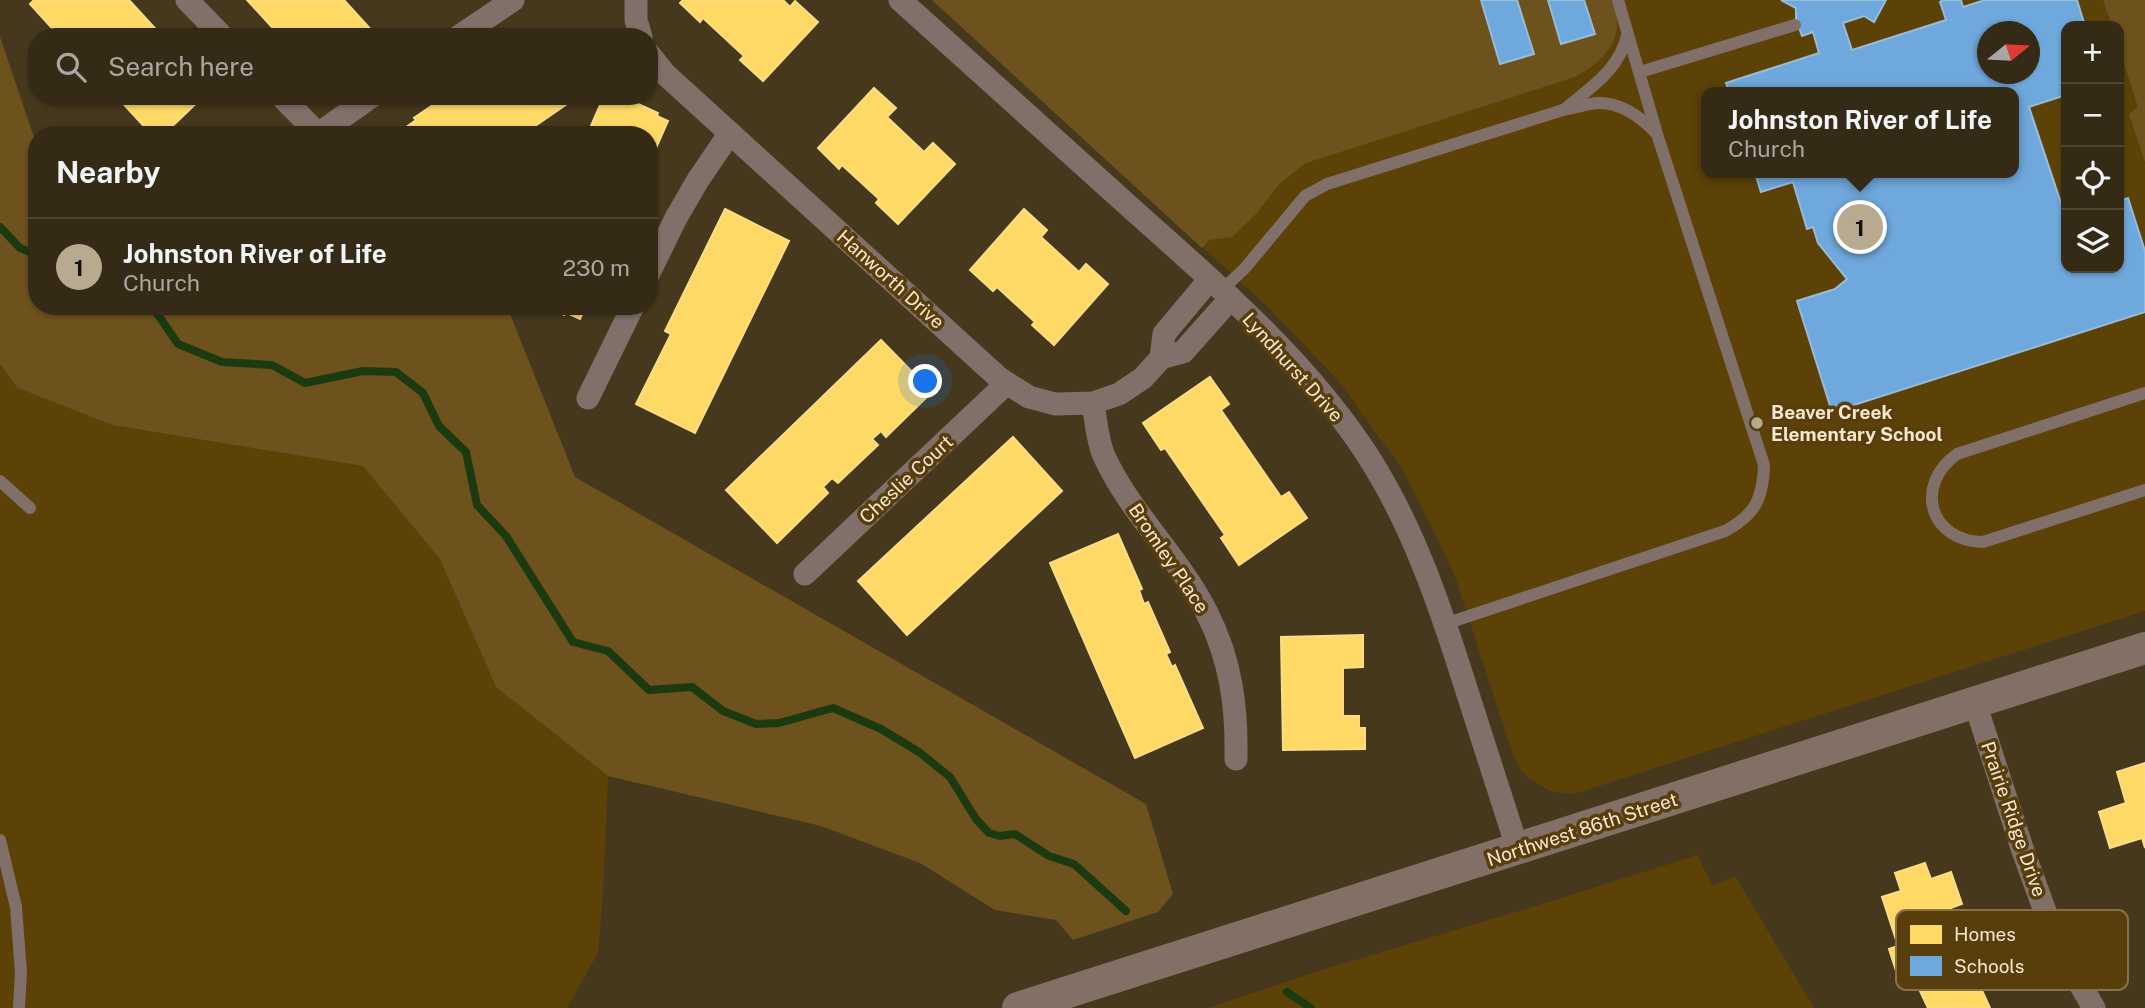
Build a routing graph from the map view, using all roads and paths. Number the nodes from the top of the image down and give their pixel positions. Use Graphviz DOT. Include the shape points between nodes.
graph roads {
  1 [pos="187,0"];
  2 [pos="513,0"];
  3 [pos="636,0"];
  4 [pos="900,0"];
  5 [pos="1618,0"];
  6 [pos="1795,24"];
  7 [pos="214,28"];
  8 [pos="471,28"];
  9 [pos="638,28"];
  10 [pos="1628,31"];
  11 [pos="658,65"];
  12 [pos="1640,72"];
  13 [pos="290,105"];
  14 [pos="360,105"];
  15 [pos="1563,110"];
  16 [pos="309,126"];
  17 [pos="330,126"];
  18 [pos="730,133"];
  19 [pos="1657,134"];
  20 [pos="658,255"];
  21 [pos="1221,289"];
  22 [pos="629,315"];
  23 [pos="1006,384"];
  24 [pos="2145,393"];
  25 [pos="589,398"];
  26 [pos="1093,403"];
  27 [pos="0,481"];
  28 [pos="2145,490"];
  29 [pos="30,508"];
  30 [pos="805,574"];
  31 [pos="1445,624"];
  32 [pos="2145,649"];
  33 [pos="1976,703"];
  34 [pos="1236,759"];
  35 [pos="0,840"];
  36 [pos="1518,850"];
  37 [pos="2045,910"];
  38 [pos="2084,990"];
  39 [pos="19,1008"];
  40 [pos="1018,1008"];
  41 [pos="2094,1008"];
  1 -- 7 [label="street"];
  2 -- 8 [label="street"];
  3 -- 9 [label="street"];
  4 -- 21 [label="street, Lyndhurst Drive"];
  5 -- 10 [label="lane"];
  6 -- 12 [label="lane"];
  10 -- 12 [label="lane"];
  10 -- 15 [label="lane" via="1616,63"];
  11 -- 18 [label="street, Hanworth Drive"];
  12 -- 19 [label="lane"];
  13 -- 16 [label="street"];
  14 -- 17 [label="street"];
  15 -- 19 [label="lane" via="1598,103 1615,106 1646,122"];
  15 -- 21 [label="lane" via="1327,184 1305,196 1245,268"];
  18 -- 20 [label="street" via="698,180"];
  18 -- 23 [label="street, Hanworth Drive"];
  19 -- 31 [label="lane" via="1764,465 1755,509 1725,531"];
  21 -- 26 [label="street, Hanworth Drive" via="1164,334 1161,358 1143,378 1119,394"];
  21 -- 31 [label="street, Lyndhurst Drive" via="1288,355 1367,456 1399,512"];
  22 -- 25 [label="street"];
  23 -- 26 [label="street, Hanworth Drive" via="1055,404"];
  23 -- 30 [label="street, Cheslie Court"];
  24 -- 28 [label="lane" via="1957,454 1937,474 1932,502 1936,516 1950,532 1983,542"];
  26 -- 34 [label="street, Bromley Place" via="1103,454 1207,612 1223,648 1233,687"];
  27 -- 29 [label="lane"];
  31 -- 36 [label="street, Lyndhurst Drive"];
  32 -- 33 [label="main road, Northwest 86th Street"];
  33 -- 36 [label="main road, Northwest 86th Street"];
  33 -- 37 [label="street, Prairie Ridge Drive"];
  35 -- 39 [label="lane" via="16,906"];
  36 -- 40 [label="main road, Northwest 86th Street"];
  38 -- 41 [label="street, Prairie Ridge Drive"];
}
